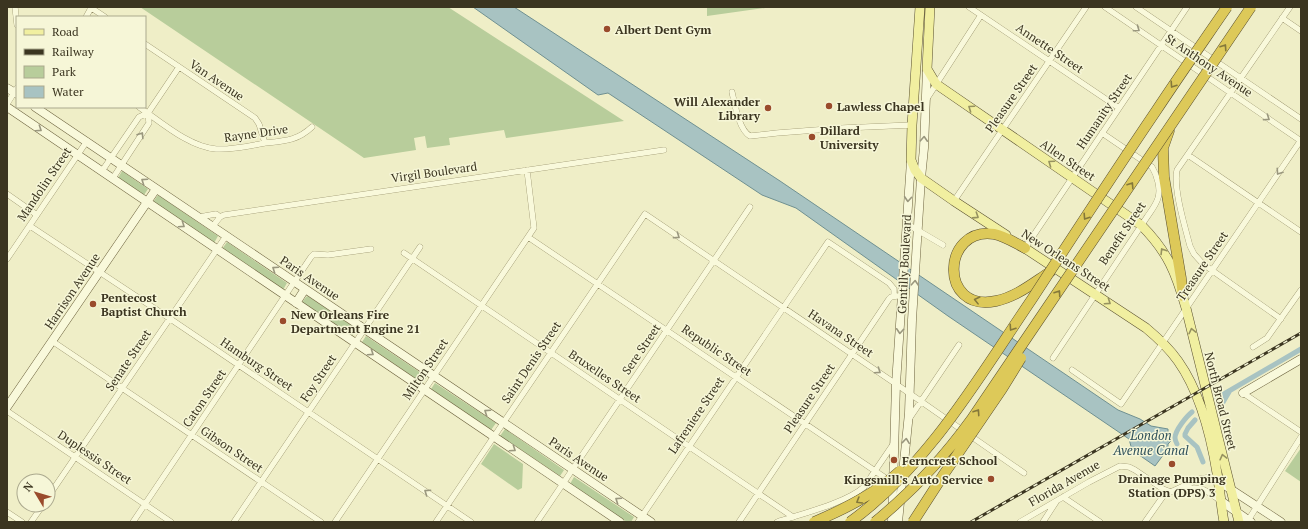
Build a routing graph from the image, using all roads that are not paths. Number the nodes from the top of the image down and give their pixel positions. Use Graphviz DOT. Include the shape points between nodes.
graph roads {
  1 [pos="91,7"];
  2 [pos="920,7"];
  3 [pos="930,7"];
  4 [pos="969,7"];
  5 [pos="1086,7"];
  6 [pos="1105,7"];
  7 [pos="1136,7"];
  8 [pos="1187,7"];
  9 [pos="1227,7"];
  10 [pos="1251,7"];
  11 [pos="1290,7"];
  12 [pos="981,15"];
  13 [pos="86,16"];
  14 [pos="104,16"];
  15 [pos="1282,18"];
  16 [pos="1171,30"];
  17 [pos="1301,31"];
  18 [pos="146,45"];
  19 [pos="1161,46"];
  20 [pos="1050,61"];
  21 [pos="179,67"];
  22 [pos="927,69"];
  23 [pos="1241,78"];
  24 [pos="936,84"];
  25 [pos="7,88"];
  26 [pos="16,92"];
  27 [pos="732,92"];
  28 [pos="1230,92"];
  29 [pos="926,100"];
  30 [pos="7,106"];
  31 [pos="37,108"];
  32 [pos="140,108"];
  33 [pos="1119,108"];
  34 [pos="148,113"];
  35 [pos="1301,119"];
  36 [pos="912,125"];
  37 [pos="1171,126"];
  38 [pos="312,127"];
  39 [pos="1003,130"];
  40 [pos="1102,133"];
  41 [pos="1301,140"];
  42 [pos="86,142"];
  43 [pos="266,143"];
  44 [pos="664,150"];
  45 [pos="78,155"];
  46 [pos="1188,155"];
  47 [pos="111,158"];
  48 [pos="911,160"];
  49 [pos="122,165"];
  50 [pos="527,170"];
  51 [pos="102,171"];
  52 [pos="113,178"];
  53 [pos="921,178"];
  54 [pos="1072,178"];
  55 [pos="156,188"];
  56 [pos="7,194"];
  57 [pos="954,201"];
  58 [pos="147,202"];
  59 [pos="1258,203"];
  60 [pos="750,207"];
  61 [pos="645,214"];
  62 [pos="37,215"];
  63 [pos="199,217"];
  64 [pos="220,217"];
  65 [pos="907,224"];
  66 [pos="1141,225"];
  67 [pos="30,226"];
  68 [pos="213,226"];
  69 [pos="918,230"];
  70 [pos="1301,232"];
  71 [pos="226,236"];
  72 [pos="528,237"];
  73 [pos="943,245"];
  74 [pos="420,248"];
  75 [pos="1025,248"];
  76 [pos="217,249"];
  77 [pos="371,249"];
  78 [pos="404,253"];
  79 [pos="7,259"];
  80 [pos="412,259"];
  81 [pos="714,260"];
  82 [pos="1212,271"];
  83 [pos="99,272"];
  84 [pos="1050,272"];
  85 [pos="294,282"];
  86 [pos="597,283"];
  87 [pos="1180,286"];
  88 [pos="305,289"];
  89 [pos="1301,290"];
  90 [pos="903,294"];
  91 [pos="1095,294"];
  92 [pos="286,296"];
  93 [pos="894,296"];
  94 [pos="1183,296"];
  95 [pos="296,303"];
  96 [pos="481,306"];
  97 [pos="783,307"];
  98 [pos="1186,308"];
  99 [pos="1042,316"];
  100 [pos="169,318"];
  101 [pos="1281,319"];
  102 [pos="365,329"];
  103 [pos="666,330"];
  104 [pos="52,341"];
  105 [pos="356,343"];
  106 [pos="1162,343"];
  107 [pos="959,345"];
  108 [pos="1253,348"];
  109 [pos="550,352"];
  110 [pos="853,354"];
  111 [pos="1053,358"];
  112 [pos="1301,359"];
  113 [pos="239,366"];
  114 [pos="1072,370"];
  115 [pos="434,376"];
  116 [pos="736,376"];
  117 [pos="896,384"];
  118 [pos="122,388"];
  119 [pos="425,390"];
  120 [pos="910,393"];
  121 [pos="1196,393"];
  122 [pos="1243,393"];
  123 [pos="620,399"];
  124 [pos="921,401"];
  125 [pos="7,407"];
  126 [pos="7,411"];
  127 [pos="308,413"];
  128 [pos="908,421"];
  129 [pos="503,422"];
  130 [pos="806,423"];
  131 [pos="1301,432"];
  132 [pos="192,435"];
  133 [pos="494,436"];
  134 [pos="1301,437"];
  135 [pos="895,441"];
  136 [pos="933,441"];
  137 [pos="689,446"];
  138 [pos="75,457"];
  139 [pos="378,459"];
  140 [pos="573,469"];
  141 [pos="875,471"];
  142 [pos="1024,472"];
  143 [pos="1218,481"];
  144 [pos="261,482"];
  145 [pos="563,483"];
  146 [pos="893,483"];
  147 [pos="56,485"];
  148 [pos="1230,488"];
  149 [pos="1171,492"];
  150 [pos="758,493"];
  151 [pos="1063,497"];
  152 [pos="1058,500"];
  153 [pos="1221,501"];
  154 [pos="145,504"];
  155 [pos="447,506"];
  156 [pos="1257,506"];
  157 [pos="7,512"];
  158 [pos="1237,512"];
  159 [pos="37,513"];
  160 [pos="793,517"];
  161 [pos="640,519"];
  162 [pos="1246,521"];
  163 [pos="22,522"];
  164 [pos="31,522"];
  165 [pos="133,522"];
  166 [pos="170,522"];
  167 [pos="234,522"];
  168 [pos="321,522"];
  169 [pos="335,522"];
  170 [pos="436,522"];
  171 [pos="471,522"];
  172 [pos="537,522"];
  173 [pos="620,522"];
  174 [pos="651,522"];
  175 [pos="739,522"];
  176 [pos="777,522"];
  177 [pos="814,522"];
  178 [pos="850,522"];
  179 [pos="875,522"];
  180 [pos="892,522"];
  181 [pos="898,522"];
  182 [pos="913,522"];
  183 [pos="1020,522"];
  184 [pos="1043,522"];
  185 [pos="1100,522"];
  186 [pos="1145,522"];
  187 [pos="1224,522"];
  188 [pos="1281,522"];
  1 -- 13 [label="street"];
  1 -- 14 [label="street"];
  2 -- 36 [label="main road, Gentilly Boulevard"];
  3 -- 22 [label="main road, Gentilly Boulevard"];
  4 -- 12 [label="street, Annette Street"];
  5 -- 20 [label="street, Pleasure Street"];
  6 -- 19 [label="street, St Anthony Avenue, one-way"];
  7 -- 16 [label="street, St Anthony Avenue"];
  8 -- 16 [label="street, Humanity Street"];
  9 -- 84 [label="highway, one-way, bridge"];
  37 -- 10 [label="highway, one-way, bridge"];
  11 -- 15 [label="street"];
  12 -- 20 [label="street, Annette Street"];
  12 -- 24 [label="street"];
  15 -- 17 [label="street"];
  15 -- 23 [label="street"];
  16 -- 19 [label="street, Humanity Street"];
  16 -- 23 [label="street, St Anthony Avenue"];
  18 -- 21 [label="street, Van Avenue"];
  19 -- 28 [label="street, St Anthony Avenue"];
  19 -- 33 [label="street, Humanity Street"];
  20 -- 33 [label="street, Annette Street"];
  20 -- 39 [label="street, Pleasure Street"];
  21 -- 34 [label="street"];
  21 -- 43 [label="street, Van Avenue" via="254,118"];
  22 -- 24 [label="main road, Allen Street"];
  22 -- 29 [label="street, Gentilly Boulevard"];
  23 -- 28 [label="street"];
  23 -- 35 [label="street, St Anthony Avenue"];
  24 -- 29 [label="street"];
  39 -- 24 [label="main road, Allen Street, one-way"];
  25 -- 26 [label="street"];
  26 -- 30 [label="street"];
  27 -- 36 [label="street" via="745,132 750,136"];
  28 -- 41 [label="street, St Anthony Avenue, one-way"];
  28 -- 46 [label="street"];
  53 -- 29 [label="street, Gentilly Boulevard, one-way"];
  30 -- 45 [label="street, one-way"];
  31 -- 42 [label="street, Paris Avenue"];
  32 -- 34 [label="street, Rayne Drive"];
  33 -- 40 [label="street, Humanity Street"];
  34 -- 43 [label="street, Rayne Drive" via="184,138 203,146 230,149"];
  34 -- 47 [label="street" via="139,117"];
  49 -- 34 [label="street, one-way" via="149,123"];
  36 -- 48 [label="main road, Gentilly Boulevard"];
  37 -- 94 [label="highway, bridge" via="1165,140 1164,177"];
  99 -- 37 [label="highway, one-way, bridge"];
  38 -- 43 [label="street, Rayne Drive" via="295,139"];
  54 -- 39 [label="main road, Allen Street, one-way"];
  39 -- 57 [label="street, Pleasure Street"];
  40 -- 54 [label="street, Humanity Street"];
  40 -- 66 [label="street, Benefit Street" via="1152,167 1155,172 1159,196"];
  41 -- 59 [label="street, Treasure Street, one-way"];
  42 -- 45 [label="street, Mandolin Street"];
  42 -- 47 [label="street, Paris Avenue"];
  44 -- 50 [label="street, Virgil Boulevard"];
  45 -- 51 [label="street"];
  45 -- 62 [label="street, Mandolin Street"];
  46 -- 59 [label="street"];
  46 -- 82 [label="street" via="1177,170 1176,184 1190,246 1198,260"];
  47 -- 49 [label="street, Paris Avenue"];
  47 -- 51 [label="street"];
  48 -- 53 [label="main road, New Orleans Street"];
  48 -- 65 [label="street, Gentilly Boulevard, one-way"];
  49 -- 52 [label="street"];
  55 -- 49 [label="street, Paris Avenue, one-way"];
  50 -- 64 [label="street, Virgil Boulevard"];
  50 -- 72 [label="street, Milton Street" via="534,228"];
  51 -- 52 [label="street"];
  52 -- 58 [label="street"];
  53 -- 57 [label="main road, New Orleans Street"];
  53 -- 69 [label="street, Gentilly Boulevard"];
  54 -- 66 [label="main road, Allen Street"];
  54 -- 75 [label="street, Humanity Street"];
  55 -- 58 [label="street, Harrison Avenue"];
  55 -- 63 [label="street, Paris Avenue"];
  56 -- 62 [label="street"];
  57 -- 75 [label="main road, New Orleans Street, one-way"];
  58 -- 76 [label="street, one-way"];
  58 -- 83 [label="street, Harrison Avenue"];
  59 -- 70 [label="street"];
  59 -- 82 [label="street, Treasure Street"];
  60 -- 81 [label="street, Sere Street"];
  61 -- 81 [label="street, Havana Street, one-way"];
  61 -- 86 [label="street, Saint Denis Street"];
  62 -- 67 [label="street, Mandolin Street"];
  63 -- 64 [label="street, Virgil Boulevard" via="216,214"];
  63 -- 68 [label="street, Paris Avenue"];
  64 -- 68 [label="street"];
  65 -- 69 [label="street"];
  65 -- 90 [label="street, Gentilly Boulevard"];
  87 -- 66 [label="main road, Allen Street, one-way" via="1165,252"];
  66 -- 91 [label="street, Benefit Street"];
  67 -- 79 [label="street, Mandolin Street"];
  67 -- 83 [label="street, Hamburg Street"];
  68 -- 71 [label="street, Paris Avenue"];
  69 -- 73 [label="street"];
  120 -- 69 [label="street, Gentilly Boulevard, one-way"];
  71 -- 76 [label="street, Senate Street"];
  85 -- 71 [label="street, Paris Avenue, one-way"];
  72 -- 86 [label="street, Republic Street"];
  72 -- 96 [label="street, Milton Street"];
  74 -- 80 [label="street, Foy Street"];
  84 -- 75 [label="highway, one-way" via="1002,300 977,301 960,290 954,278 954,260 963,245 976,236 1002,236"];
  75 -- 91 [label="main road, New Orleans Street"];
  76 -- 92 [label="street"];
  76 -- 100 [label="street, Senate Street"];
  77 -- 85 [label="street, Caton Street" via="328,255 314,254"];
  78 -- 80 [label="street, Bruxelles Street"];
  80 -- 96 [label="street, Bruxelles Street"];
  80 -- 102 [label="street, Foy Street"];
  81 -- 97 [label="street, Havana Street"];
  81 -- 103 [label="street, Sere Street"];
  82 -- 98 [label="street, Treasure Street"];
  82 -- 101 [label="street"];
  83 -- 100 [label="street, Hamburg Street"];
  83 -- 104 [label="street, Harrison Avenue"];
  84 -- 136 [label="highway, one-way, bridge"];
  85 -- 88 [label="street, Paris Avenue"];
  85 -- 92 [label="street, Caton Street"];
  86 -- 103 [label="street, Republic Street"];
  86 -- 109 [label="street, Saint Denis Street"];
  87 -- 94 [label="main road, North Broad Street"];
  88 -- 95 [label="street"];
  88 -- 102 [label="street, Paris Avenue"];
  89 -- 101 [label="street"];
  90 -- 93 [label="street"];
  90 -- 117 [label="street, Gentilly Boulevard, one-way"];
  91 -- 106 [label="main road, New Orleans Street, one-way" via="1142,325"];
  91 -- 111 [label="street, Benefit Street"];
  92 -- 95 [label="street"];
  92 -- 113 [label="street, Caton Street"];
  93 -- 97 [label="street, Lafreniere Street" via="894,289 889,283 828,242"];
  93 -- 110 [label="street, Pleasure Street" via="889,299"];
  94 -- 98 [label="main road, North Broad Street"];
  95 -- 105 [label="street"];
  96 -- 109 [label="street, Bruxelles Street"];
  96 -- 115 [label="street, Milton Street"];
  97 -- 110 [label="street, Havana Street"];
  97 -- 116 [label="street, Lafreniere Street"];
  98 -- 106 [label="street, Treasure Street"];
  148 -- 98 [label="main road, North Broad Street, one-way"];
  179 -- 99 [label="highway, one-way, bridge" via="916,486 952,446"];
  99 -- 182 [label="highway, bridge" via="1041,325 1002,389"];
  100 -- 113 [label="street, Hamburg Street"];
  100 -- 118 [label="street, Senate Street"];
  101 -- 108 [label="street" via="1267,338"];
  102 -- 105 [label="street, Foy Street"];
  102 -- 115 [label="street, Paris Avenue"];
  103 -- 116 [label="street, Republic Street"];
  103 -- 123 [label="street, Sere Street"];
  104 -- 118 [label="street, Gibson Street"];
  104 -- 125 [label="street, Harrison Avenue"];
  105 -- 119 [label="street, one-way"];
  105 -- 127 [label="street, Foy Street"];
  106 -- 114 [label="street, Treasure Street" via="1121,404"];
  106 -- 121 [label="main road, New Orleans Street" via="1182,366"];
  107 -- 124 [label="street"];
  109 -- 123 [label="street, Bruxelles Street"];
  109 -- 129 [label="street, Saint Denis Street"];
  110 -- 117 [label="street, Havana Street, one-way"];
  110 -- 130 [label="street, Pleasure Street"];
  112 -- 122 [label="street"];
  113 -- 127 [label="street, Hamburg Street"];
  113 -- 132 [label="street, Caton Street"];
  115 -- 119 [label="street, Milton Street"];
  129 -- 115 [label="street, Paris Avenue, one-way"];
  116 -- 130 [label="street, Republic Street"];
  116 -- 137 [label="street, Lafreniere Street"];
  117 -- 120 [label="street, Havana Street"];
  117 -- 135 [label="street, Gentilly Boulevard"];
  118 -- 132 [label="street, Gibson Street"];
  118 -- 138 [label="street, Senate Street"];
  119 -- 133 [label="street"];
  119 -- 139 [label="street, Milton Street"];
  120 -- 124 [label="street, Havana Street"];
  120 -- 128 [label="street, Gentilly Boulevard"];
  121 -- 143 [label="main road, North Broad Street" via="1209,435"];
  122 -- 131 [label="street"];
  123 -- 137 [label="street, Bruxelles Street"];
  123 -- 140 [label="street, Sere Street"];
  124 -- 128 [label="street"];
  124 -- 142 [label="street, Havana Street"];
  126 -- 138 [label="street, Duplessis Street"];
  127 -- 139 [label="street, Hamburg Street"];
  127 -- 144 [label="street, Foy Street"];
  181 -- 128 [label="street, Gentilly Boulevard, one-way"];
  129 -- 133 [label="street, Saint Denis Street"];
  129 -- 140 [label="street, Paris Avenue"];
  130 -- 141 [label="street, Republic Street"];
  130 -- 150 [label="street, Pleasure Street"];
  132 -- 144 [label="street, Gibson Street"];
  132 -- 154 [label="street, Caton Street"];
  133 -- 145 [label="street, one-way"];
  133 -- 155 [label="street, Saint Denis Street"];
  134 -- 156 [label="street"];
  135 -- 141 [label="street"];
  135 -- 146 [label="street, Gentilly Boulevard"];
  136 -- 177 [label="highway, one-way, bridge" via="898,473 867,496"];
  136 -- 178 [label="highway, bridge" via="891,488"];
  137 -- 150 [label="street, Bruxelles Street"];
  137 -- 161 [label="street, Lafreniere Street"];
  138 -- 147 [label="street, Senate Street"];
  138 -- 154 [label="street, Duplessis Street"];
  155 -- 139 [label="street, Hamburg Street, one-way"];
  139 -- 169 [label="street, Milton Street"];
  140 -- 145 [label="street, Sere Street"];
  161 -- 140 [label="street, Paris Avenue, one-way"];
  141 -- 146 [label="street, Republic Street"];
  141 -- 160 [label="street" via="860,490 834,503"];
  143 -- 148 [label="street"];
  143 -- 149 [label="street" via="1211,477 1200,479"];
  143 -- 153 [label="main road, North Broad Street"];
  144 -- 167 [label="street, Foy Street"];
  144 -- 168 [label="street, Gibson Street"];
  145 -- 172 [label="street, Sere Street"];
  145 -- 173 [label="street"];
  146 -- 180 [label="street, Gentilly Boulevard"];
  148 -- 156 [label="street"];
  148 -- 158 [label="main road, North Broad Street"];
  149 -- 151 [label="street, Florida Avenue" via="1135,470 1120,466"];
  149 -- 153 [label="street" via="1202,489"];
  149 -- 186 [label="street" via="1164,495"];
  150 -- 160 [label="street, Bruxelles Street"];
  150 -- 175 [label="street, Pleasure Street"];
  151 -- 152 [label="street, Florida Avenue"];
  151 -- 185 [label="street"];
  152 -- 183 [label="street, Florida Avenue"];
  152 -- 184 [label="street"];
  153 -- 158 [label="street"];
  153 -- 187 [label="main road, North Broad Street"];
  154 -- 165 [label="street, Caton Street"];
  154 -- 166 [label="street, Duplessis Street"];
  155 -- 170 [label="street, Saint Denis Street"];
  155 -- 171 [label="street, Hamburg Street"];
  156 -- 162 [label="street"];
  156 -- 188 [label="street"];
  157 -- 163 [label="street"];
  158 -- 162 [label="main road, North Broad Street"];
  159 -- 164 [label="street"];
  160 -- 176 [label="street"];
  161 -- 174 [label="street, Paris Avenue"];
}
